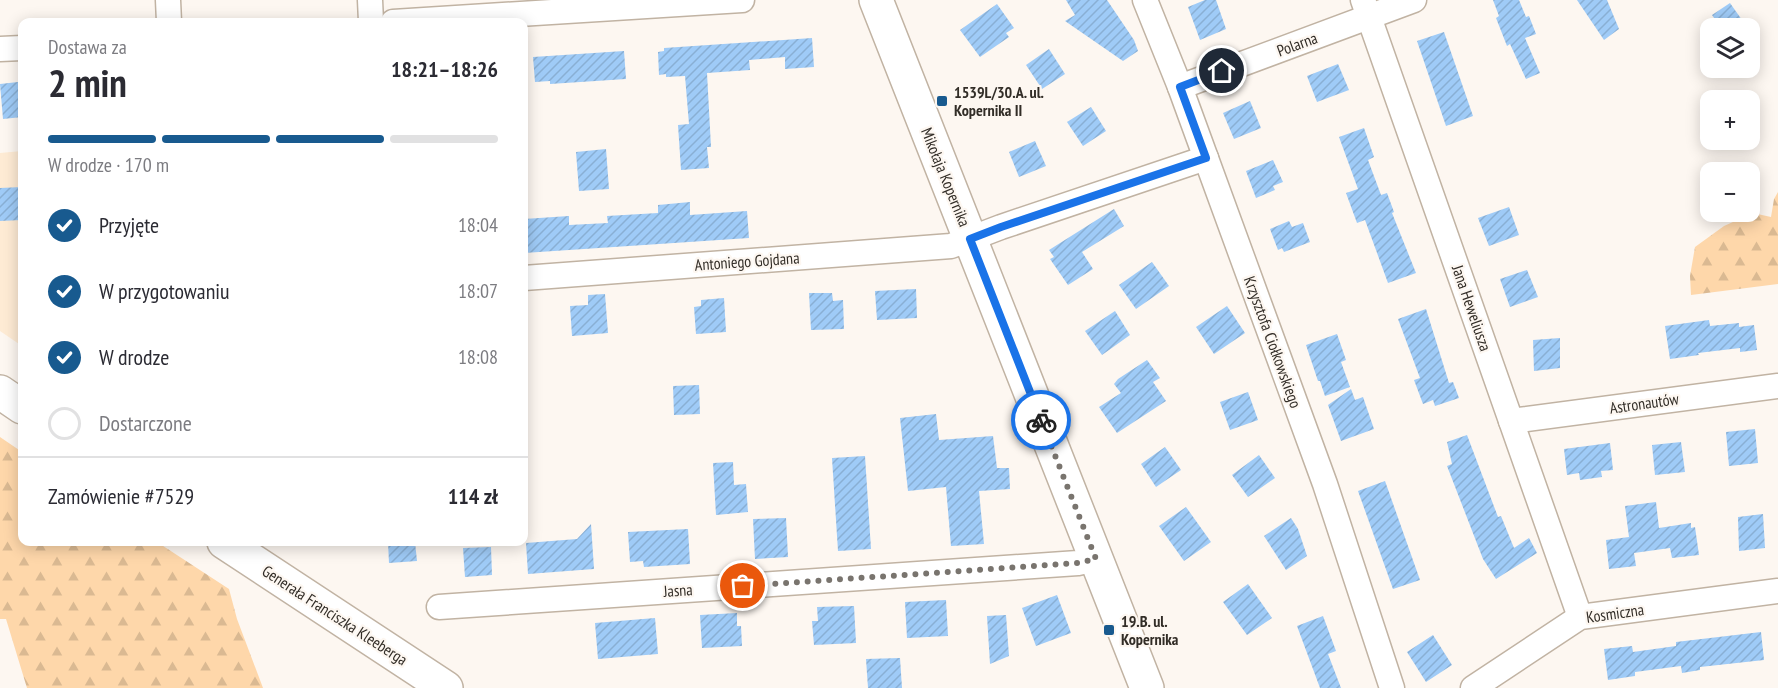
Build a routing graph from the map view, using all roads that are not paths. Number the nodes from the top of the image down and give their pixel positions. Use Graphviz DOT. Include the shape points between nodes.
graph roads {
  1 [pos="168,0"];
  2 [pos="370,0"];
  3 [pos="742,0"];
  4 [pos="876,0"];
  5 [pos="1145,0"];
  6 [pos="1414,0"];
  7 [pos="574,5"];
  8 [pos="1366,8"];
  9 [pos="169,18"];
  10 [pos="371,18"];
  11 [pos="436,18"];
  12 [pos="18,48"];
  13 [pos="0,49"];
  14 [pos="1180,87"];
  15 [pos="1206,158"];
  16 [pos="970,239"];
  17 [pos="528,278"];
  18 [pos="1778,386"];
  19 [pos="0,392"];
  20 [pos="18,404"];
  21 [pos="1511,421"];
  22 [pos="230,546"];
  23 [pos="1096,559"];
  24 [pos="1778,591"];
  25 [pos="439,607"];
  26 [pos="1580,617"];
  27 [pos="446,688"];
  28 [pos="1147,688"];
  29 [pos="1392,688"];
  30 [pos="1473,688"];
  1 -- 9 [label="street"];
  2 -- 10 [label="street"];
  3 -- 7 [label="street"];
  4 -- 16 [label="street, Mikołaja Kopernika"];
  5 -- 14 [label="street, Krzysztofa Ciołkowskiego"];
  6 -- 8 [label="street, Polarna"];
  7 -- 11 [label="street"];
  8 -- 14 [label="street, Polarna"];
  8 -- 21 [label="street, Jana Heweliusza"];
  12 -- 13 [label="street"];
  14 -- 15 [label="street, Krzysztofa Ciołkowskiego"];
  15 -- 16 [label="street"];
  15 -- 29 [label="street, Krzysztofa Ciołkowskiego" via="1325,484"];
  16 -- 17 [label="street, Antoniego Gojdana" via="951,246"];
  16 -- 23 [label="street, Mikołaja Kopernika"];
  18 -- 21 [label="street, Astronautów"];
  19 -- 20 [label="street"];
  21 -- 26 [label="street, Jana Heweliusza"];
  22 -- 27 [label="street, Generała Franciszka Kleeberga"];
  23 -- 25 [label="street, Jasna"];
  23 -- 28 [label="street, Mikołaja Kopernika"];
  24 -- 26 [label="street, Kosmiczna"];
  26 -- 30 [label="street, Kosmiczna"];
}
